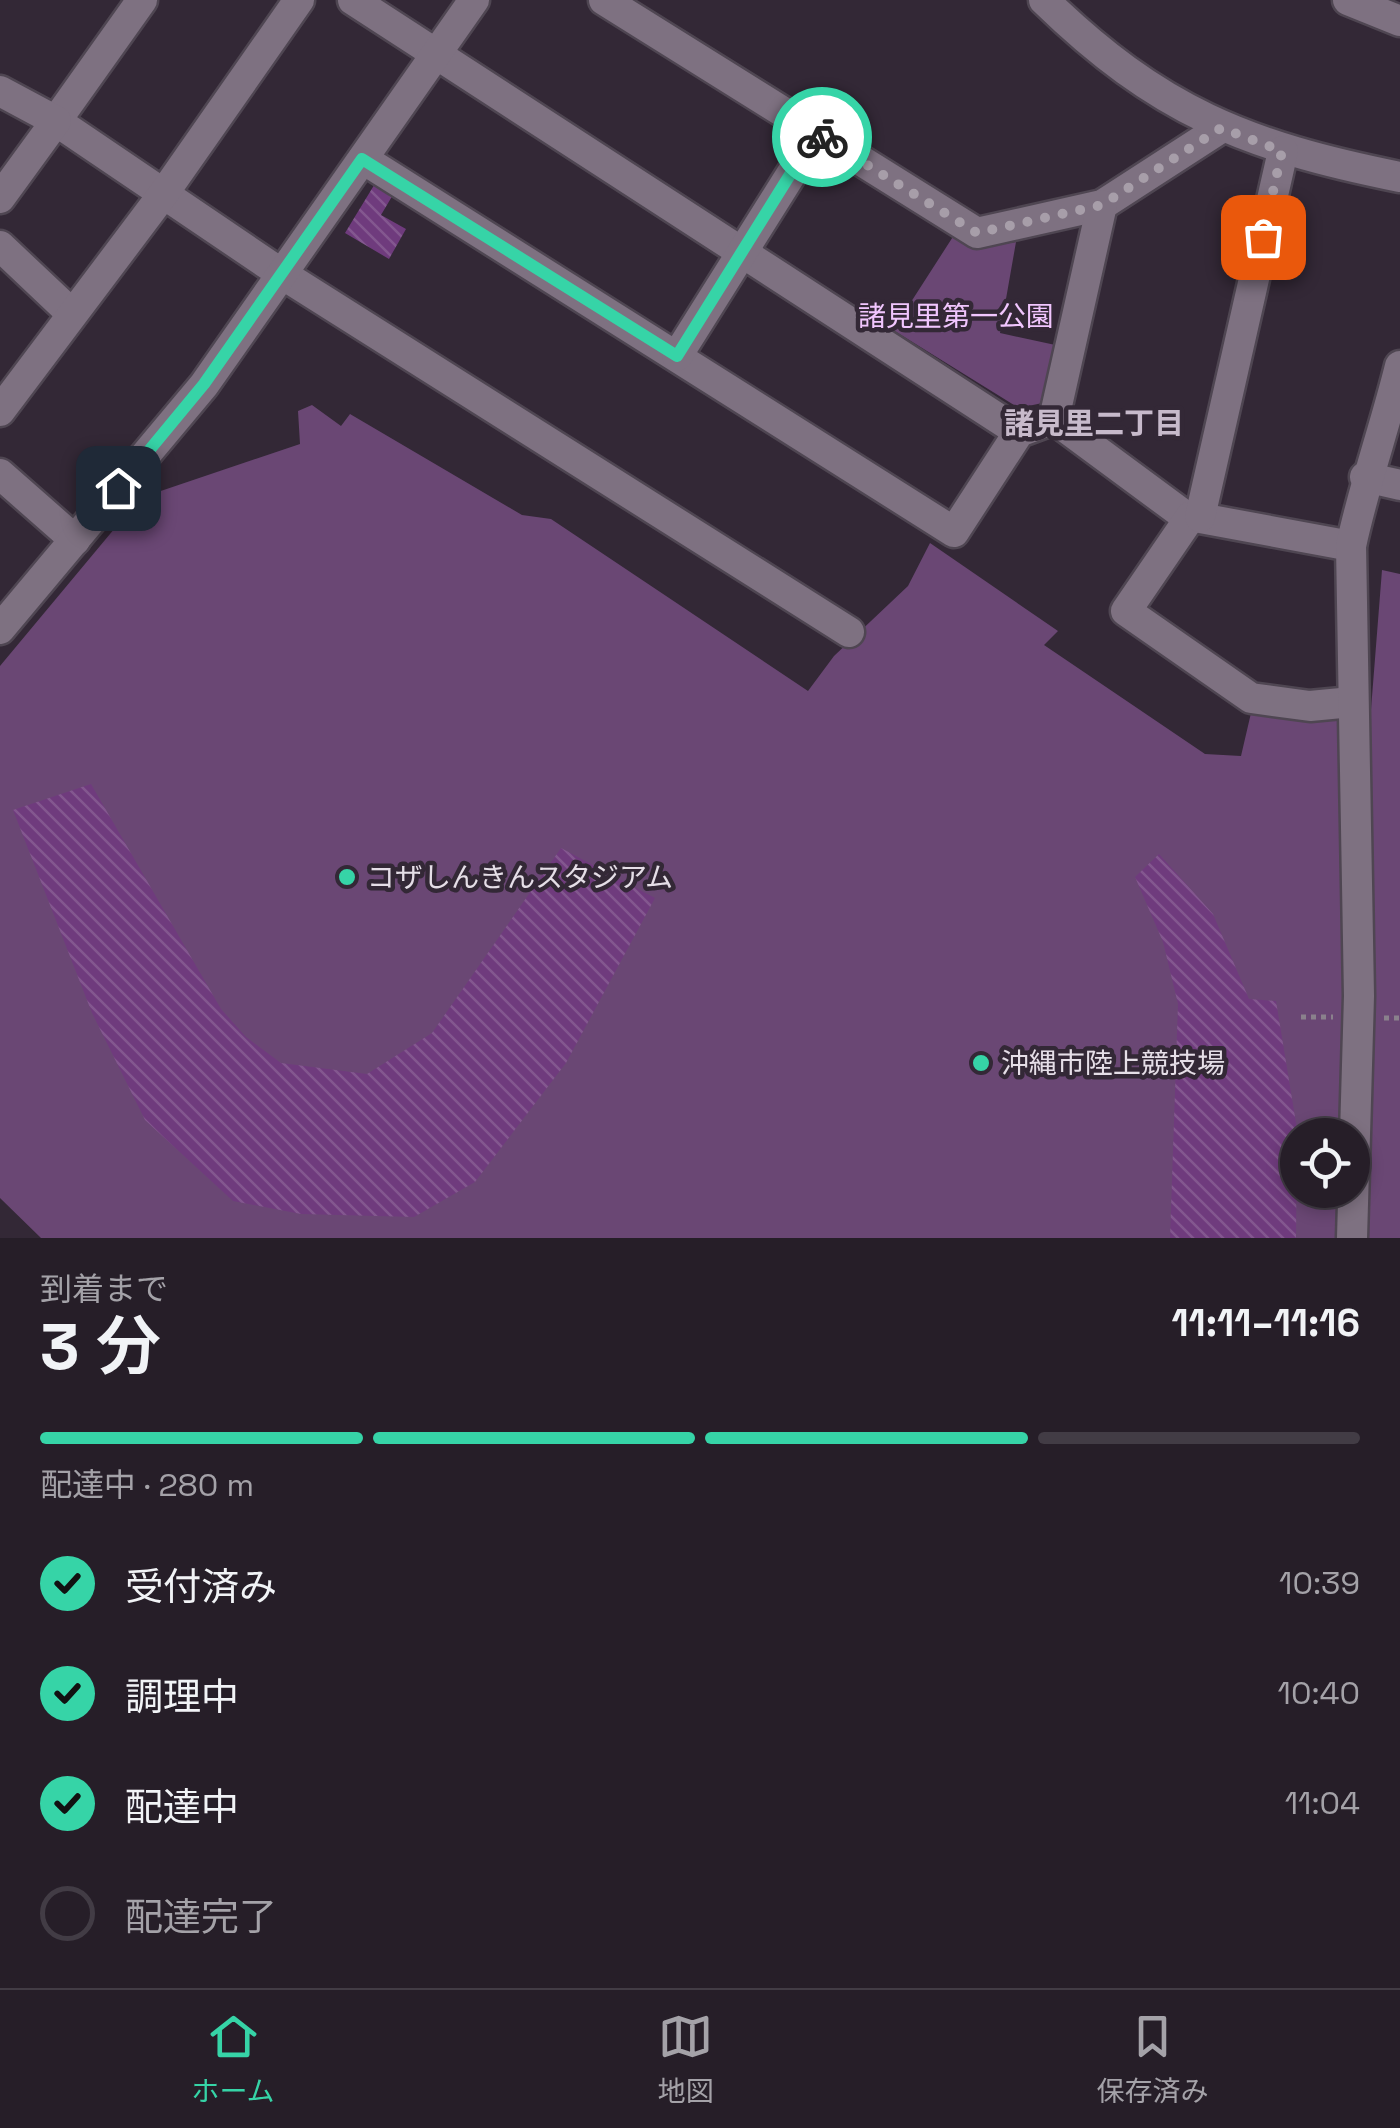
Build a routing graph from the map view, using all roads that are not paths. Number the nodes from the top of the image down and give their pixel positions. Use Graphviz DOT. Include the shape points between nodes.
graph roads {
  1 [pos="142,0"];
  2 [pos="298,0"];
  3 [pos="353,0"];
  4 [pos="474,0"];
  5 [pos="604,0"];
  6 [pos="1044,0"];
  7 [pos="1348,0"];
  8 [pos="1400,22"];
  9 [pos="434,56"];
  10 [pos="0,91"];
  11 [pos="56,121"];
  12 [pos="1221,128"];
  13 [pos="816,133"];
  14 [pos="1282,151"];
  15 [pos="362,159"];
  16 [pos="1400,177"];
  17 [pos="164,193"];
  18 [pos="0,198"];
  19 [pos="1102,205"];
  20 [pos="0,246"];
  21 [pos="742,252"];
  22 [pos="282,274"];
  23 [pos="72,313"];
  24 [pos="677,356"];
  25 [pos="1400,366"];
  26 [pos="0,411"];
  27 [pos="1054,419"];
  28 [pos="1019,432"];
  29 [pos="0,474"];
  30 [pos="1366,478"];
  31 [pos="1400,485"];
  32 [pos="1196,516"];
  33 [pos="75,540"];
  34 [pos="1350,546"];
  35 [pos="0,629"];
  36 [pos="849,632"];
  37 [pos="1352,702"];
  38 [pos="1352,1238"];
  1 -- 11 [label="street"];
  2 -- 17 [label="street"];
  3 -- 9 [label="street"];
  4 -- 9 [label="street"];
  5 -- 13 [label="street"];
  6 -- 12 [label="street" via="1140,83"];
  7 -- 8 [label="street"];
  9 -- 15 [label="street"];
  9 -- 21 [label="street"];
  10 -- 11 [label="street"];
  11 -- 17 [label="street"];
  11 -- 18 [label="street"];
  12 -- 14 [label="street"];
  12 -- 19 [label="street"];
  13 -- 19 [label="street" via="977,233"];
  13 -- 21 [label="street"];
  14 -- 16 [label="street"];
  14 -- 32 [label="street"];
  15 -- 22 [label="street"];
  15 -- 24 [label="street"];
  17 -- 22 [label="street"];
  17 -- 23 [label="street"];
  19 -- 27 [label="street"];
  20 -- 23 [label="street"];
  21 -- 24 [label="street"];
  21 -- 28 [label="street"];
  22 -- 33 [label="street" via="204,384"];
  22 -- 36 [label="street"];
  23 -- 26 [label="street"];
  24 -- 28 [label="street" via="954,532"];
  25 -- 30 [label="street"];
  27 -- 28 [label="street"];
  27 -- 32 [label="street"];
  29 -- 33 [label="street"];
  30 -- 31 [label="street"];
  30 -- 34 [label="street"];
  32 -- 34 [label="street"];
  32 -- 37 [label="street" via="1126,612 1251,698 1310,706"];
  33 -- 35 [label="street"];
  34 -- 37 [label="street"];
  37 -- 38 [label="street" via="1359,996"];
}
